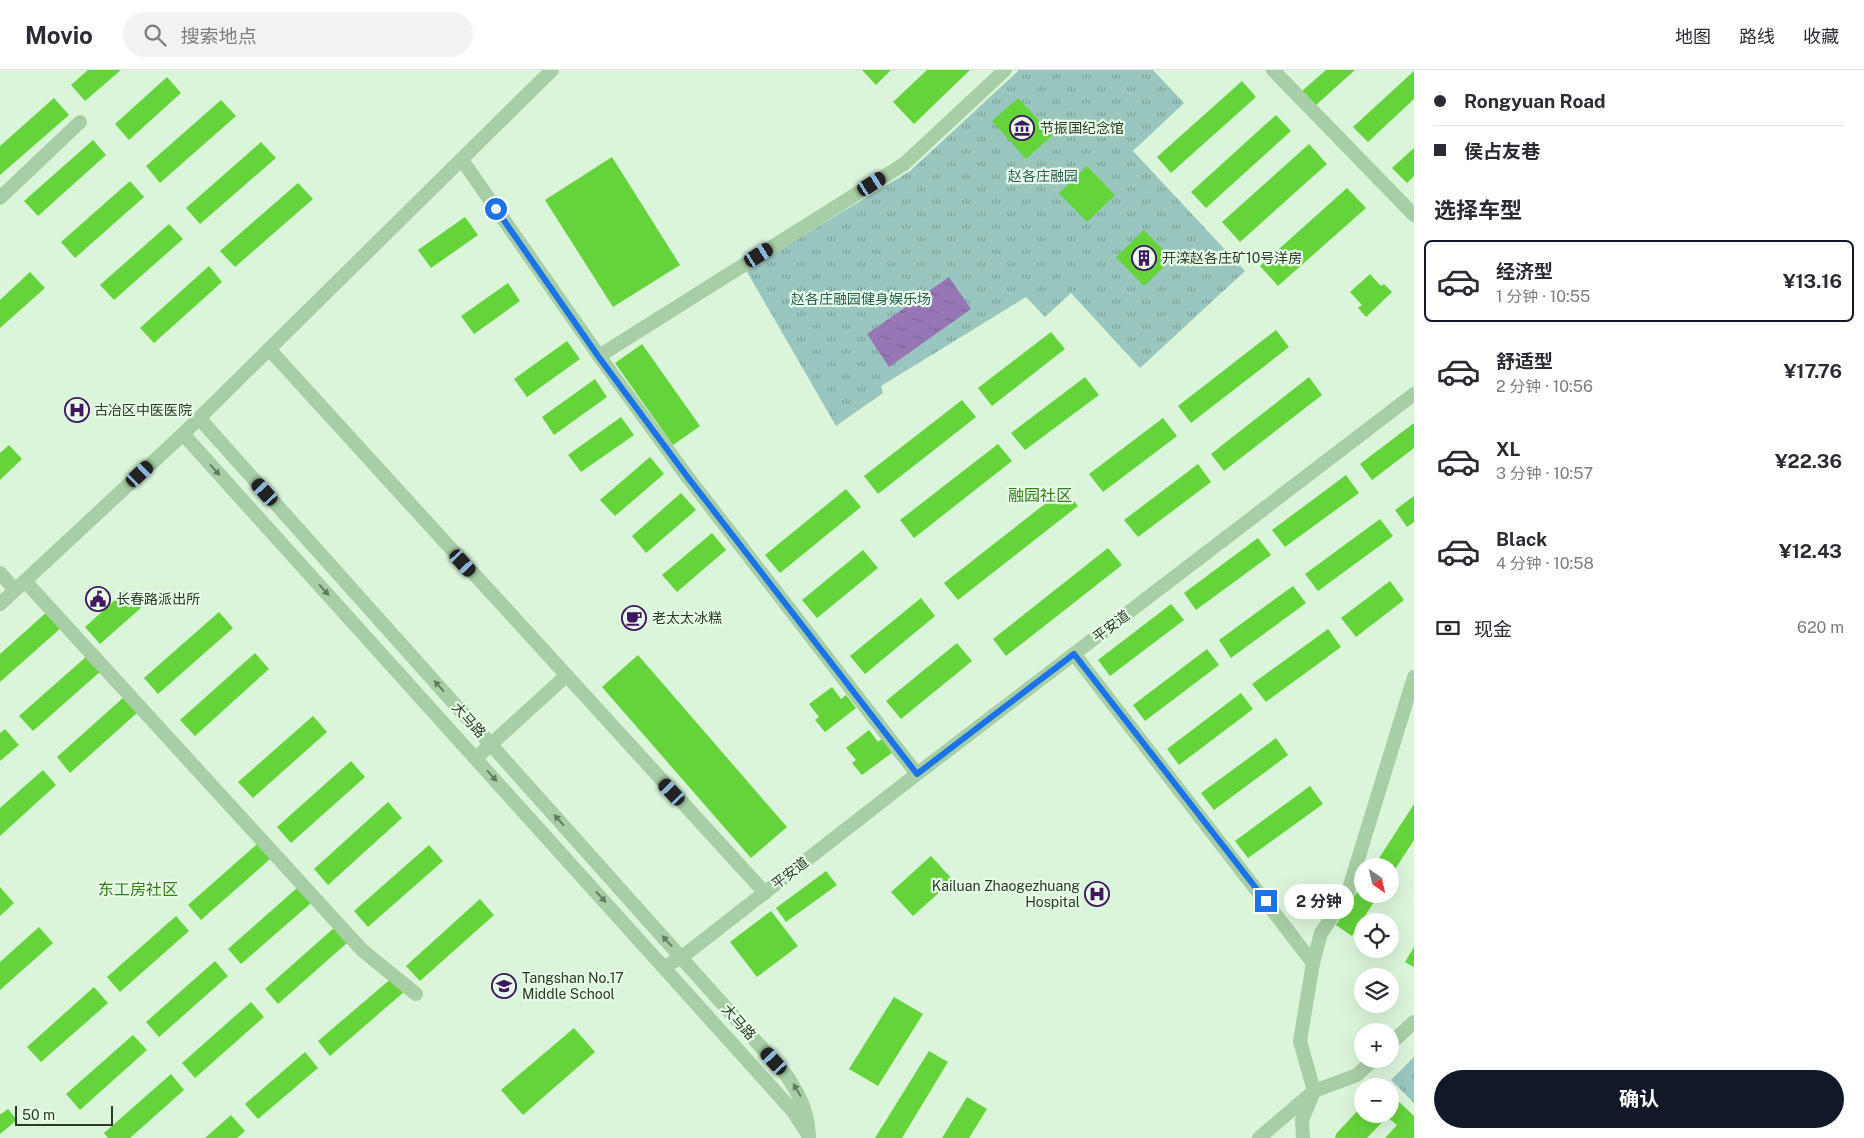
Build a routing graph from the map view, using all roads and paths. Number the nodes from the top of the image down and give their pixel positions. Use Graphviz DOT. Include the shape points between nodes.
graph roads {
  1 [pos="552,70"];
  2 [pos="1005,70"];
  3 [pos="1273,70"];
  4 [pos="80,122"];
  5 [pos="462,160"];
  6 [pos="0,198"];
  7 [pos="1414,215"];
  8 [pos="269,349"];
  9 [pos="598,356"];
  10 [pos="1414,394"];
  11 [pos="199,418"];
  12 [pos="183,434"];
  13 [pos="0,573"];
  14 [pos="20,586"];
  15 [pos="0,604"];
  16 [pos="1074,654"];
  17 [pos="566,676"];
  18 [pos="1414,677"];
  19 [pos="491,745"];
  20 [pos="476,758"];
  21 [pos="917,774"];
  22 [pos="764,893"];
  23 [pos="682,957"];
  24 [pos="1313,963"];
  25 [pos="664,967"];
  26 [pos="416,994"];
  27 [pos="1414,1022"];
  28 [pos="1399,1036"];
  29 [pos="1364,1068"];
  30 [pos="1314,1091"];
  31 [pos="809,1137"];
  32 [pos="1259,1138"];
  33 [pos="1303,1138"];
  1 -- 5 [label="street"];
  2 -- 9 [label="street" via="904,164"];
  3 -- 7 [label="street"];
  4 -- 6 [label="street"];
  5 -- 8 [label="street"];
  5 -- 9 [label="street"];
  8 -- 11 [label="street"];
  8 -- 17 [label="street"];
  9 -- 21 [label="street"];
  10 -- 16 [label="street, 平安道"];
  11 -- 12 [label="street"];
  19 -- 11 [label="street, 大马路, one-way"];
  12 -- 14 [label="street"];
  12 -- 20 [label="street, 大马路, one-way"];
  13 -- 14 [label="street"];
  14 -- 15 [label="street"];
  14 -- 26 [label="street" via="362,950"];
  16 -- 21 [label="street, 平安道"];
  16 -- 24 [label="street"];
  17 -- 19 [label="street"];
  17 -- 22 [label="street"];
  18 -- 24 [label="street" via="1347,895 1321,932"];
  19 -- 20 [label="street"];
  23 -- 19 [label="street, 大马路, one-way"];
  20 -- 25 [label="street, 大马路, one-way"];
  21 -- 22 [label="street, 平安道"];
  22 -- 23 [label="street, 平安道"];
  23 -- 25 [label="street, 平安道"];
  31 -- 23 [label="street, 大马路, one-way" via="808,1118 788,1076"];
  24 -- 30 [label="street" via="1300,1041"];
  25 -- 31 [label="street, 大马路" via="792,1110"];
  27 -- 28 [label="street"];
  29 -- 30 [label="street" via="1357,1075"];
  30 -- 32 [label="street"];
  30 -- 33 [label="street" via="1302,1120"];
}
